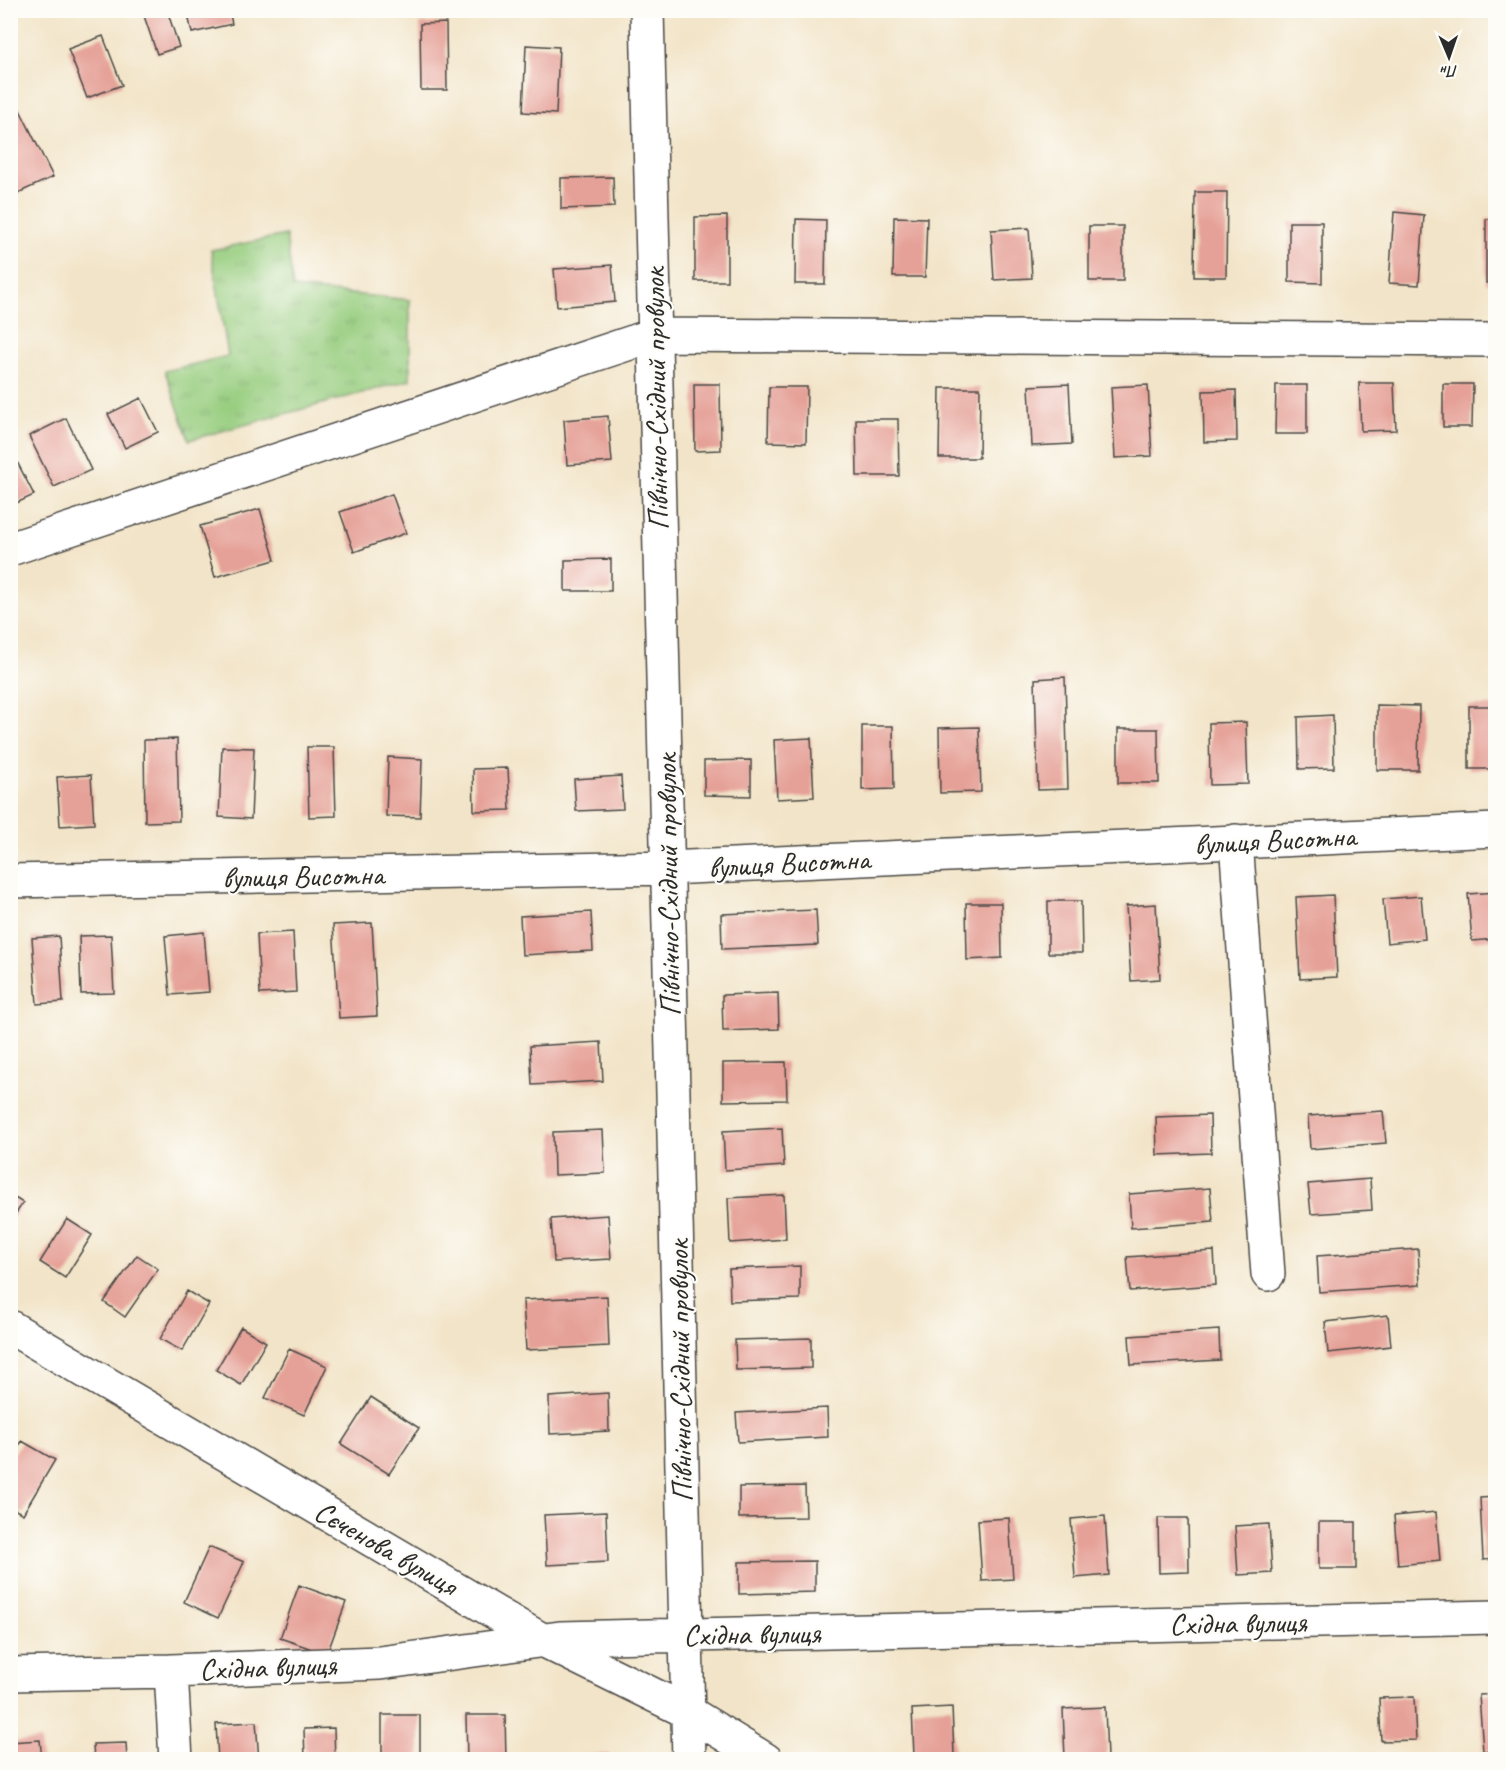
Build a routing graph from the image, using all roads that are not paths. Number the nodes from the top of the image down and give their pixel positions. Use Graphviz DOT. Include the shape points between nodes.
graph roads {
  1 [pos="647,10"];
  2 [pos="654,335"];
  3 [pos="1496,340"];
  4 [pos="10,549"];
  5 [pos="1496,830"];
  6 [pos="1236,841"];
  7 [pos="667,868"];
  8 [pos="10,881"];
  9 [pos="1268,1274"];
  10 [pos="10,1327"];
  11 [pos="1496,1617"];
  12 [pos="686,1636"];
  13 [pos="542,1640"];
  14 [pos="171,1671"];
  15 [pos="10,1674"];
  16 [pos="688,1712"];
  17 [pos="176,1760"];
  18 [pos="689,1760"];
  19 [pos="766,1760"];
  1 -- 2 [label="street, Північно-Східний провулок"];
  2 -- 3 [label="street"];
  2 -- 4 [label="street"];
  2 -- 7 [label="street, Північно-Східний провулок"];
  5 -- 6 [label="street, вулиця Висотна"];
  6 -- 7 [label="street, вулиця Висотна"];
  6 -- 9 [label="street"];
  7 -- 8 [label="street, вулиця Висотна"];
  7 -- 12 [label="street, Північно-Східний провулок"];
  10 -- 13 [label="street, Сєченова вулиця"];
  11 -- 12 [label="street, Східна вулиця"];
  12 -- 13 [label="street, Східна вулиця"];
  12 -- 16 [label="street, Північно-Східний провулок"];
  13 -- 14 [label="street, Східна вулиця" via="380,1663"];
  13 -- 16 [label="street, Сєченова вулиця"];
  14 -- 15 [label="street, Східна вулиця"];
  14 -- 17 [label="street"];
  16 -- 18 [label="street, Північно-Східний провулок"];
  16 -- 19 [label="street, Сєченова вулиця"];
}
